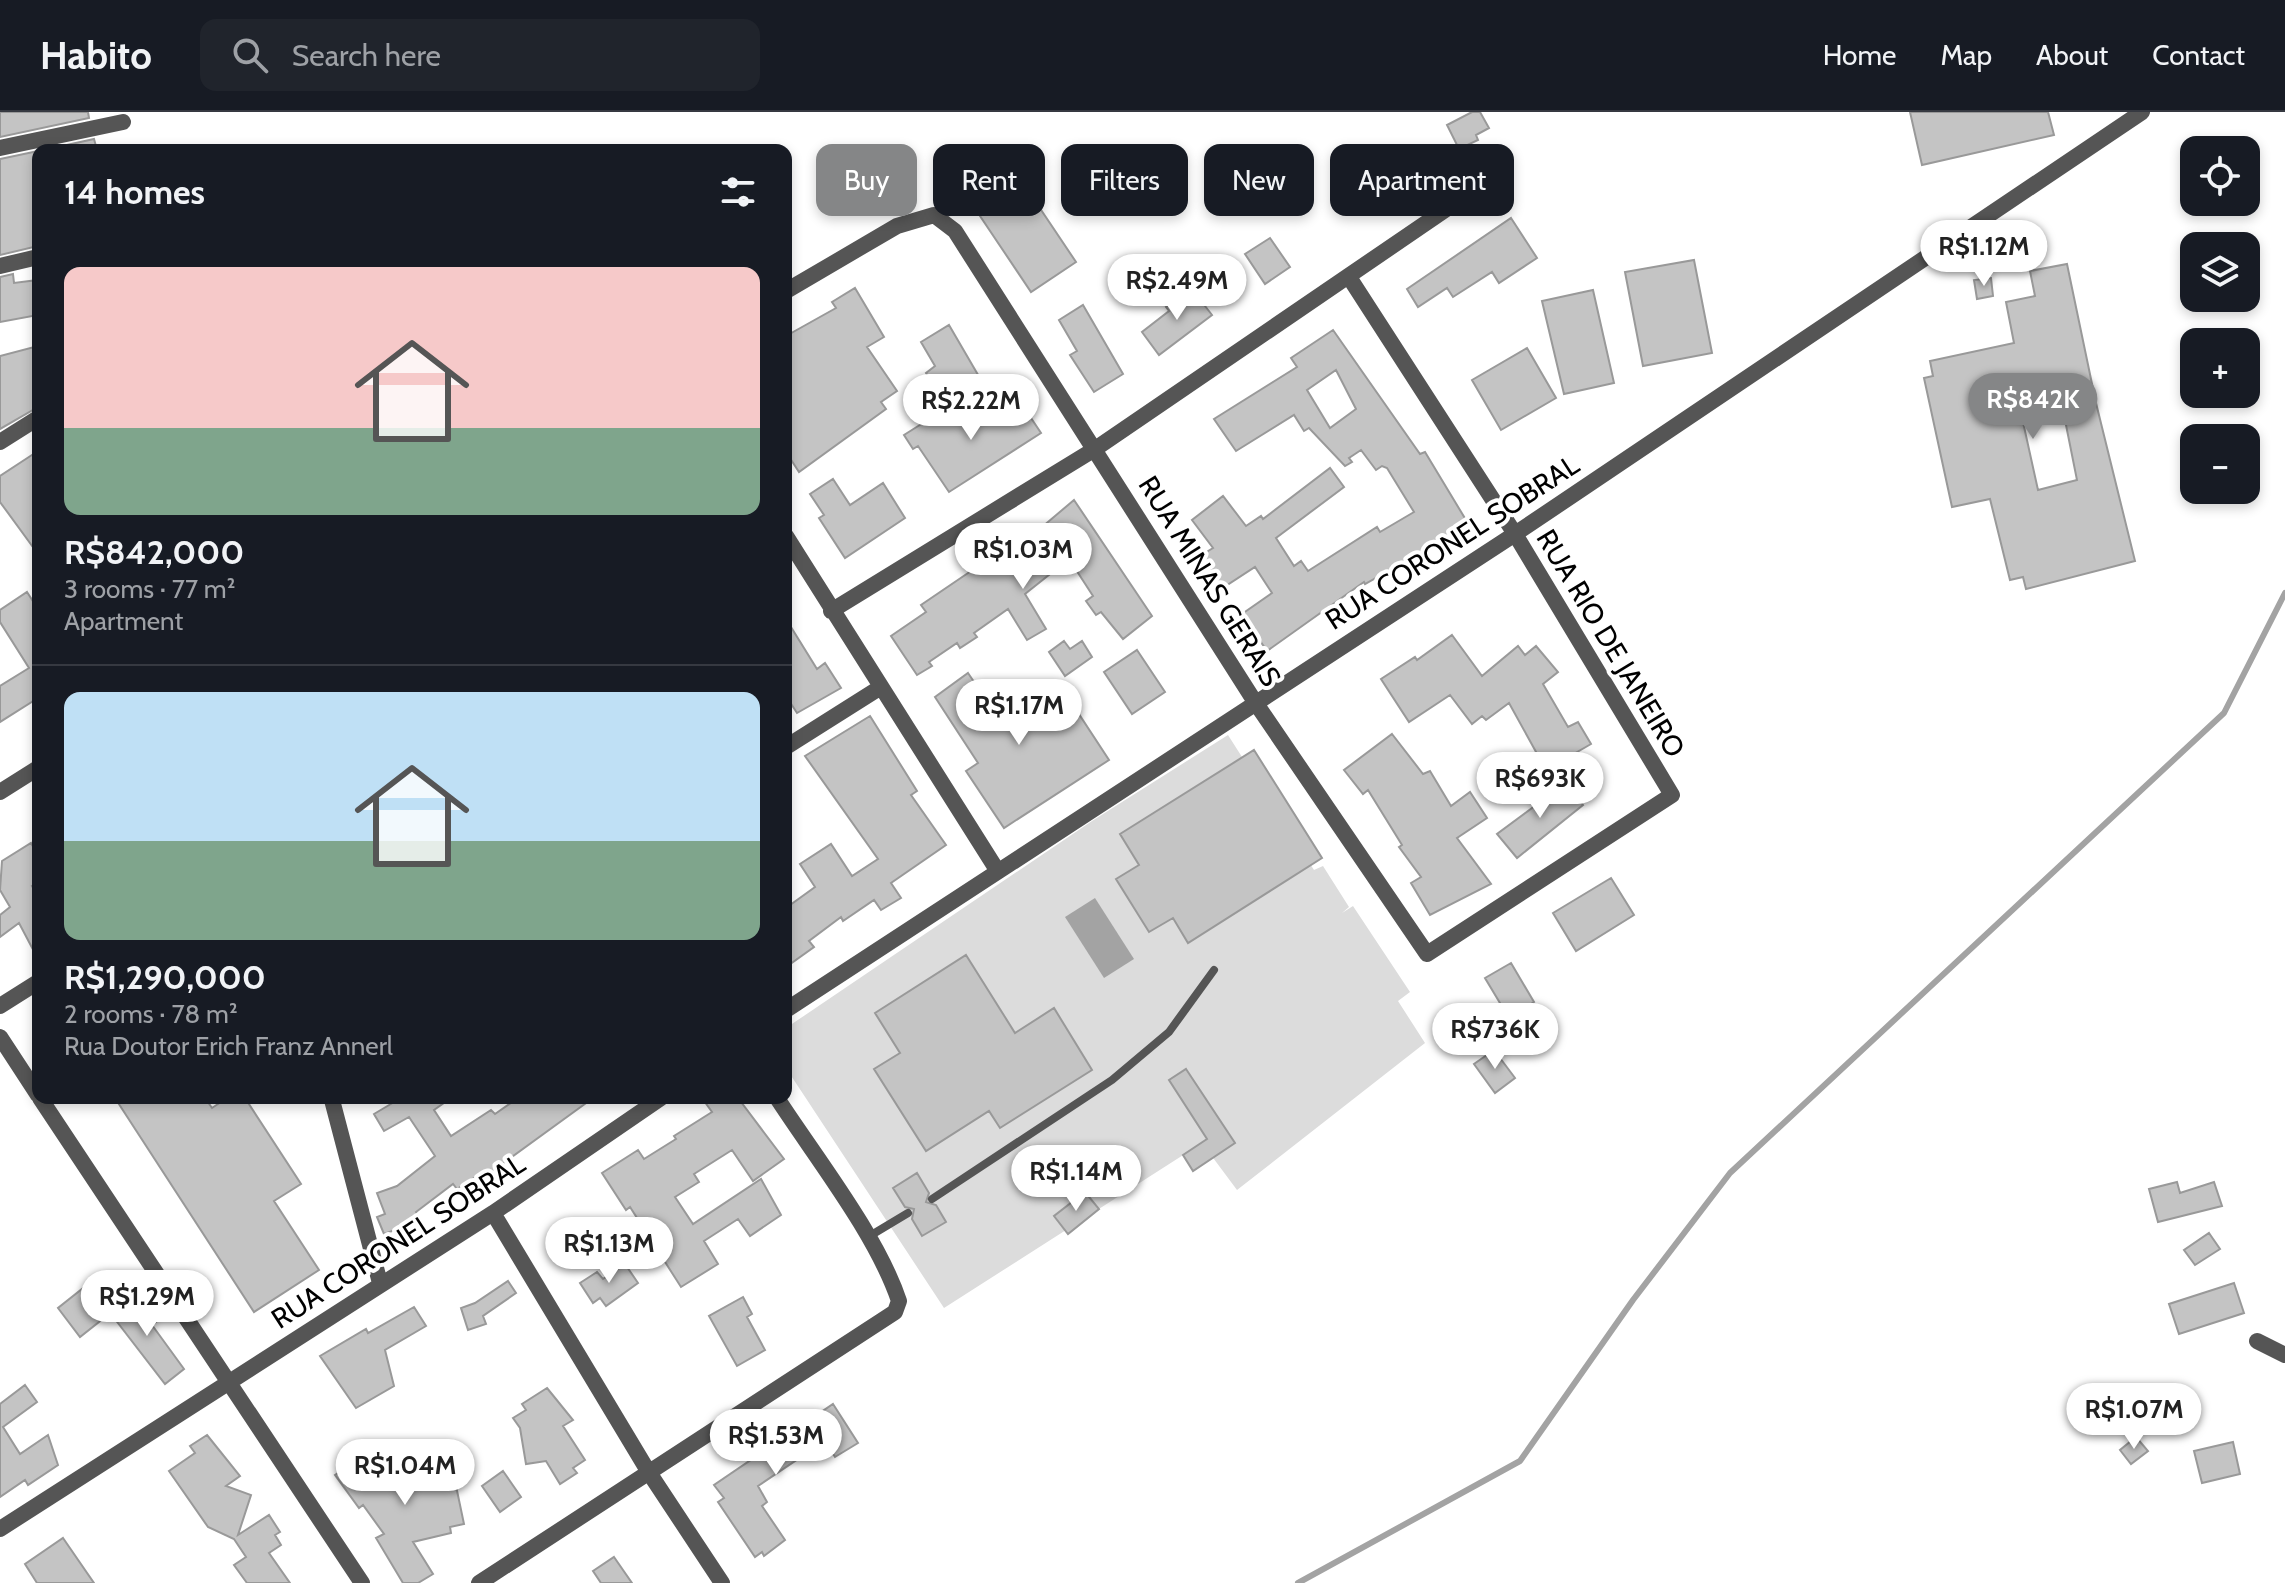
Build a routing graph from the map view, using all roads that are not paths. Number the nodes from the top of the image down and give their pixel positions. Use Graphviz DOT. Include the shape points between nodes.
graph roads {
  1 [pos="2142,112"];
  2 [pos="123,122"];
  3 [pos="0,148"];
  4 [pos="1437,216"];
  5 [pos="32,258"];
  6 [pos="0,266"];
  7 [pos="1349,277"];
  8 [pos="792,287"];
  9 [pos="32,422"];
  10 [pos="0,442"];
  11 [pos="1095,449"];
  12 [pos="1515,534"];
  13 [pos="792,546"];
  14 [pos="831,611"];
  15 [pos="881,687"];
  16 [pos="1255,702"];
  17 [pos="792,743"];
  18 [pos="32,772"];
  19 [pos="0,792"];
  20 [pos="997,870"];
  21 [pos="1427,954"];
  22 [pos="1214,970"];
  23 [pos="32,986"];
  24 [pos="0,1006"];
  25 [pos="792,1006"];
  26 [pos="0,1037"];
  27 [pos="32,1085"];
  28 [pos="44,1104"];
  29 [pos="334,1104"];
  30 [pos="652,1104"];
  31 [pos="781,1104"];
  32 [pos="932,1199"];
  33 [pos="493,1213"];
  34 [pos="908,1213"];
  35 [pos="867,1237"];
  36 [pos="380,1283"];
  37 [pos="2257,1341"];
  38 [pos="2285,1355"];
  39 [pos="226,1383"];
  40 [pos="648,1471"];
  41 [pos="0,1529"];
  42 [pos="362,1583"];
  43 [pos="479,1583"];
  44 [pos="722,1583"];
  1 -- 12 [label="street, RUA CORONEL SOBRAL"];
  2 -- 3 [label="street"];
  4 -- 7 [label="street"];
  5 -- 6 [label="street"];
  7 -- 11 [label="street"];
  7 -- 12 [label="street, RUA RIO DE JANEIRO"];
  8 -- 11 [label="street, RUA MINAS GERAIS" via="897,226 934,215 955,231"];
  9 -- 10 [label="street"];
  11 -- 14 [label="street"];
  11 -- 16 [label="street, RUA MINAS GERAIS"];
  12 -- 16 [label="street, RUA CORONEL SOBRAL"];
  12 -- 21 [label="street, RUA RIO DE JANEIRO" via="1672,795"];
  13 -- 14 [label="street"];
  14 -- 15 [label="street"];
  15 -- 17 [label="street"];
  15 -- 20 [label="street"];
  16 -- 20 [label="street, RUA CORONEL SOBRAL"];
  16 -- 21 [label="street, RUA MINAS GERAIS"];
  18 -- 19 [label="street"];
  20 -- 25 [label="street, RUA CORONEL SOBRAL"];
  22 -- 32 [label="lane" via="1169,1032 1112,1080"];
  23 -- 24 [label="street"];
  26 -- 27 [label="street"];
  28 -- 39 [label="street"];
  29 -- 36 [label="street"];
  30 -- 33 [label="street, RUA CORONEL SOBRAL"];
  31 -- 35 [label="street"];
  33 -- 36 [label="street, RUA CORONEL SOBRAL"];
  33 -- 40 [label="street"];
  34 -- 35 [label="lane"];
  35 -- 40 [label="street" via="894,1287 899,1301 895,1312"];
  36 -- 39 [label="street, RUA CORONEL SOBRAL"];
  37 -- 38 [label="street"];
  39 -- 41 [label="street, RUA CORONEL SOBRAL"];
  39 -- 42 [label="street"];
  40 -- 43 [label="street"];
  40 -- 44 [label="street"];
}
